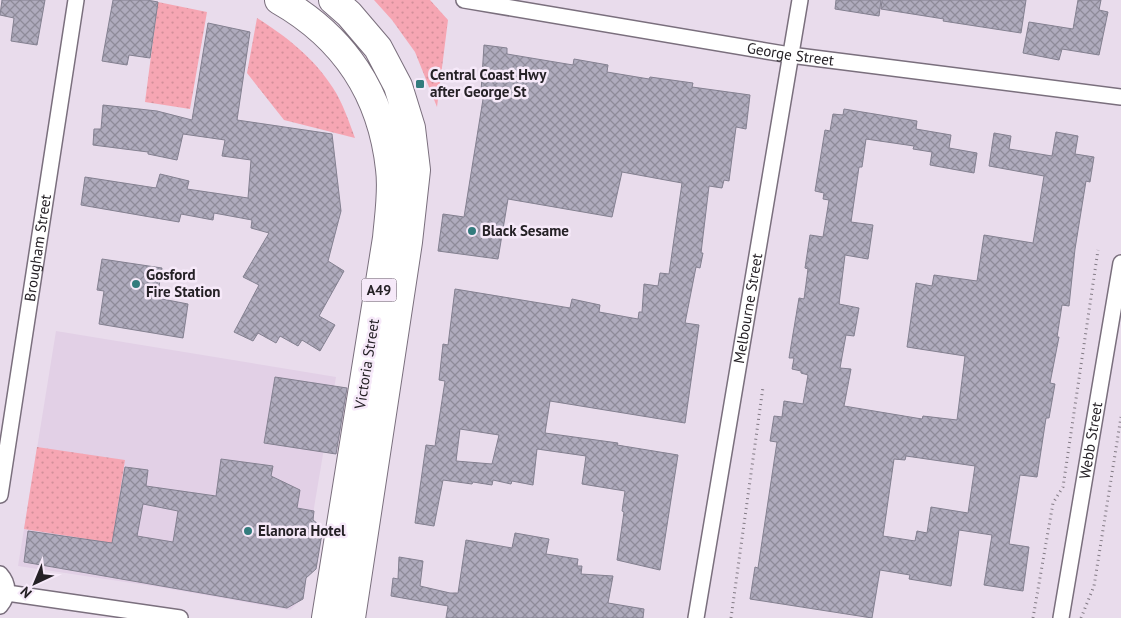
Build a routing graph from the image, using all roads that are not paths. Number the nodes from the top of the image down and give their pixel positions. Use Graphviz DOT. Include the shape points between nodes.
graph roads {
  1 [pos="76,0"];
  2 [pos="279,0"];
  3 [pos="333,0"];
  4 [pos="464,0"];
  5 [pos="800,0"];
  6 [pos="790,55"];
  7 [pos="1121,97"];
  8 [pos="1121,263"];
  9 [pos="0,495"];
  10 [pos="0,574"];
  11 [pos="4,599"];
  12 [pos="180,618"];
  13 [pos="326,618"];
  14 [pos="351,618"];
  15 [pos="696,618"];
  16 [pos="1061,618"];
  1 -- 9 [label="street, Brougham Street"];
  2 -- 13 [label="highway, Victoria Street / A49" via="302,13 328,35 354,65 384,133 390,170 387,238"];
  3 -- 14 [label="highway, Victoria Street / A49" via="378,48 398,86 411,128 416,170"];
  4 -- 6 [label="street, George Street"];
  5 -- 6 [label="street, Melbourne Street"];
  6 -- 7 [label="street, George Street"];
  6 -- 15 [label="street, Melbourne Street"];
  8 -- 16 [label="street, Webb Street"];
  10 -- 11 [label="street" via="5,580"];
  11 -- 12 [label="street"];
}
